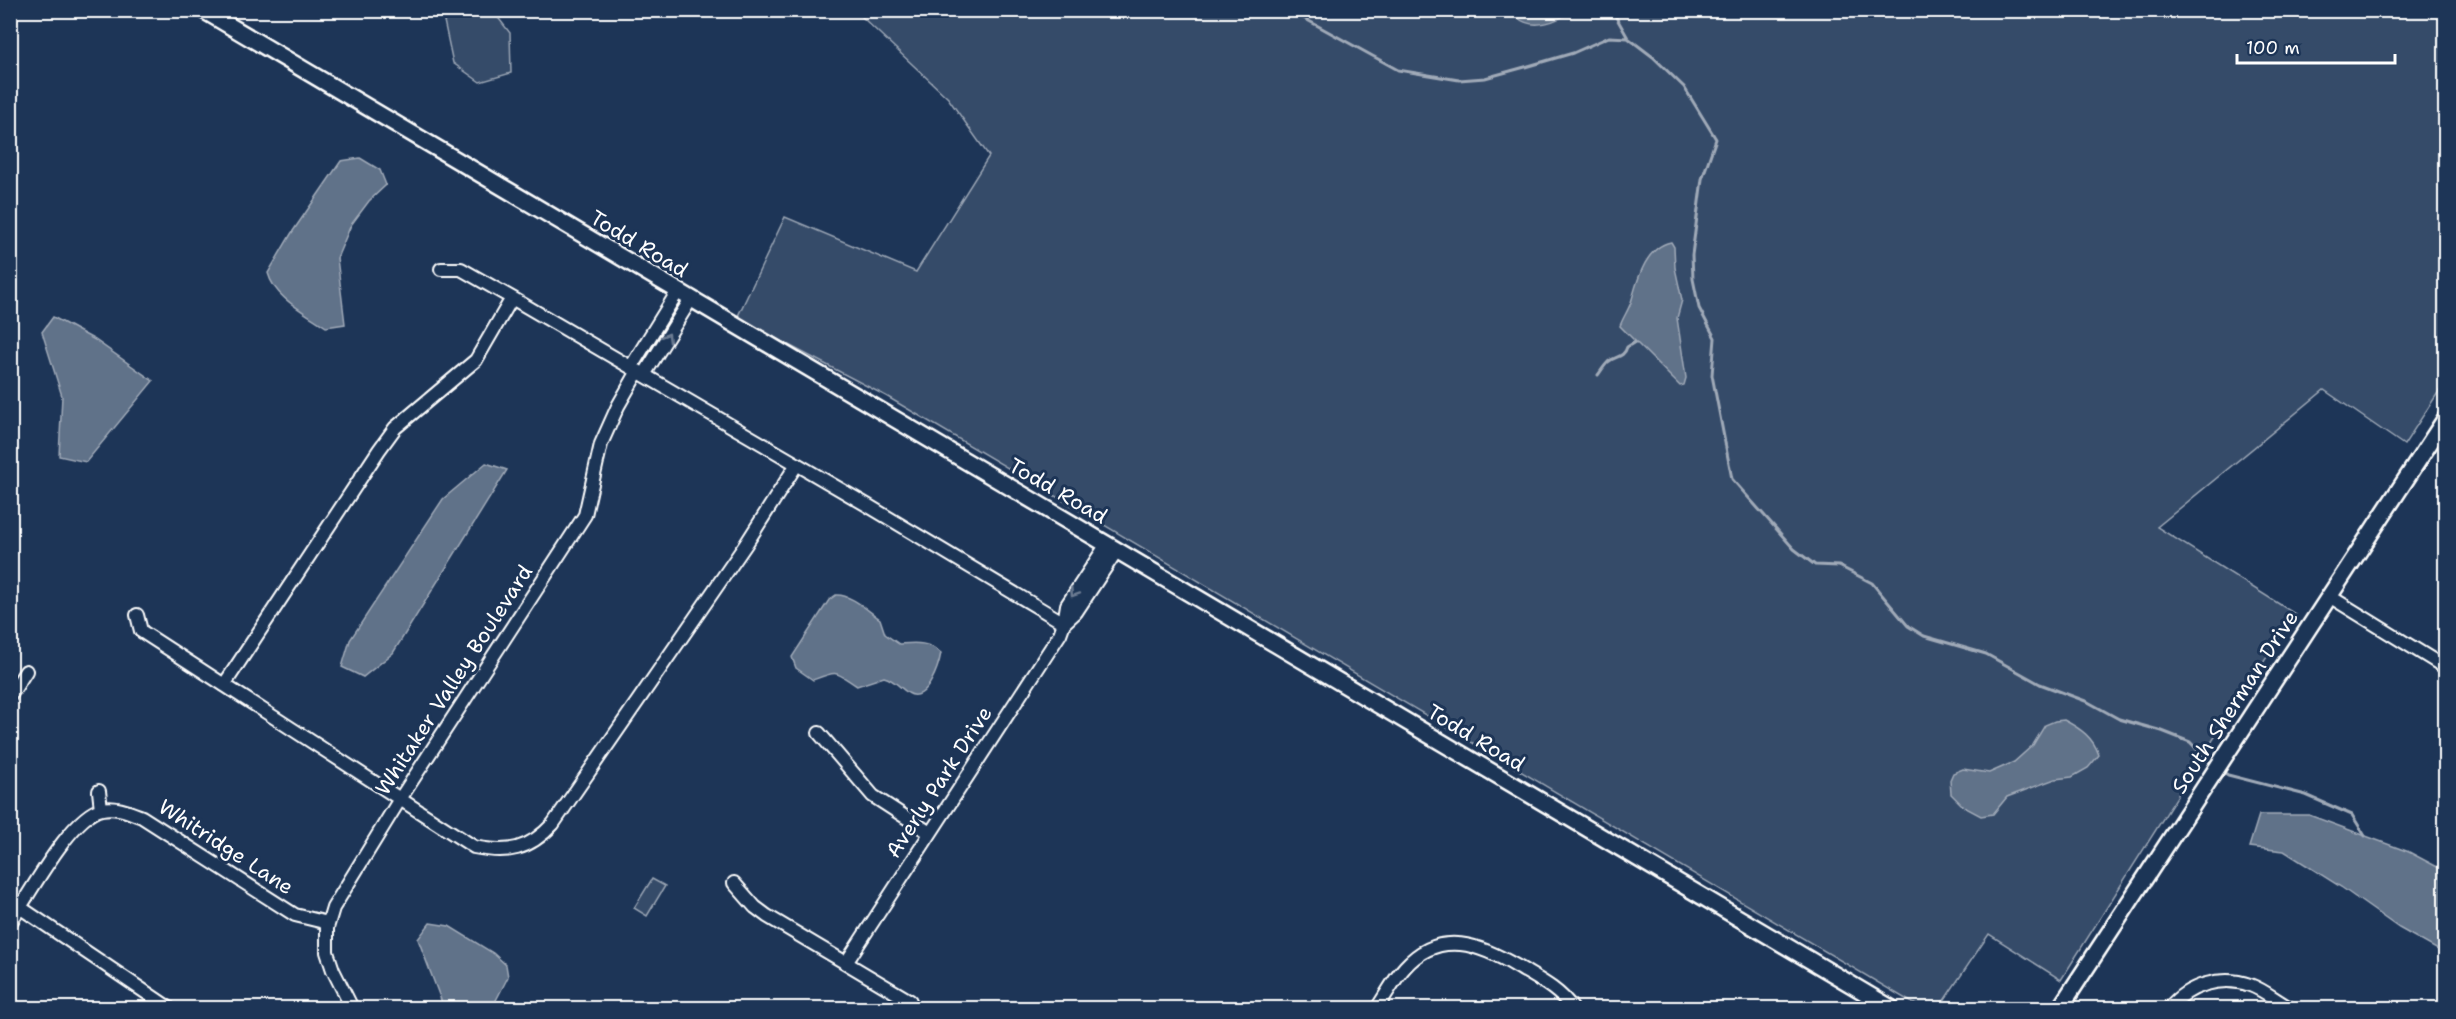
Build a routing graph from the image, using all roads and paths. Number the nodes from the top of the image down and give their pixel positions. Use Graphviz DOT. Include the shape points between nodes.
graph roads {
  1 [pos="203,10"];
  2 [pos="441,269"];
  3 [pos="684,295"];
  4 [pos="512,298"];
  5 [pos="638,371"];
  6 [pos="2445,418"];
  7 [pos="797,464"];
  8 [pos="1112,548"];
  9 [pos="2329,596"];
  10 [pos="136,615"];
  11 [pos="1064,623"];
  12 [pos="2445,668"];
  13 [pos="26,671"];
  14 [pos="224,685"];
  15 [pos="10,696"];
  16 [pos="819,733"];
  17 [pos="99,791"];
  18 [pos="400,800"];
  19 [pos="102,809"];
  20 [pos="930,833"];
  21 [pos="734,883"];
  22 [pos="21,908"];
  23 [pos="10,923"];
  24 [pos="328,923"];
  25 [pos="846,963"];
  26 [pos="910,1001"];
  27 [pos="169,1008"];
  28 [pos="352,1008"];
  29 [pos="1377,1008"];
  30 [pos="1572,1008"];
  31 [pos="1891,1008"];
  32 [pos="2060,1008"];
  33 [pos="2169,1008"];
  34 [pos="2290,1008"];
  1 -- 3 [label="street, Todd Road"];
  2 -- 4 [label="street" via="461,269"];
  3 -- 5 [label="street, Whitaker Valley Boulevard"];
  3 -- 8 [label="street, Todd Road"];
  4 -- 5 [label="street"];
  4 -- 14 [label="street" via="476,360 395,428"];
  5 -- 7 [label="street"];
  5 -- 18 [label="street, Whitaker Valley Boulevard" via="601,444 585,515"];
  6 -- 9 [label="street, South Sherman Drive"];
  7 -- 11 [label="street"];
  7 -- 18 [label="street" via="553,824 539,838 519,849 494,851 474,847"];
  8 -- 11 [label="street, Averly Park Drive" via="1067,605"];
  8 -- 31 [label="street, Todd Road"];
  9 -- 12 [label="street"];
  9 -- 32 [label="street, South Sherman Drive"];
  10 -- 14 [label="street" via="141,631"];
  11 -- 20 [label="street, Averly Park Drive"];
  13 -- 15 [label="street"];
  14 -- 18 [label="street"];
  16 -- 20 [label="street" via="873,796"];
  17 -- 19 [label="street"];
  18 -- 24 [label="street, Whitaker Valley Boulevard" via="335,903"];
  19 -- 22 [label="street" via="86,816 70,834"];
  19 -- 24 [label="street, Whitridge Lane" via="116,808 142,817 295,915"];
  20 -- 25 [label="street, Averly Park Drive"];
  21 -- 25 [label="street" via="767,916"];
  22 -- 23 [label="street"];
  22 -- 27 [label="street"];
  24 -- 28 [label="street, Whitaker Valley Boulevard" via="328,956"];
  25 -- 26 [label="street"];
  29 -- 30 [label="street" via="1401,971 1423,953 1446,944 1485,949 1549,986"];
  33 -- 34 [label="street" via="2197,987 2226,981 2251,986"];
}
